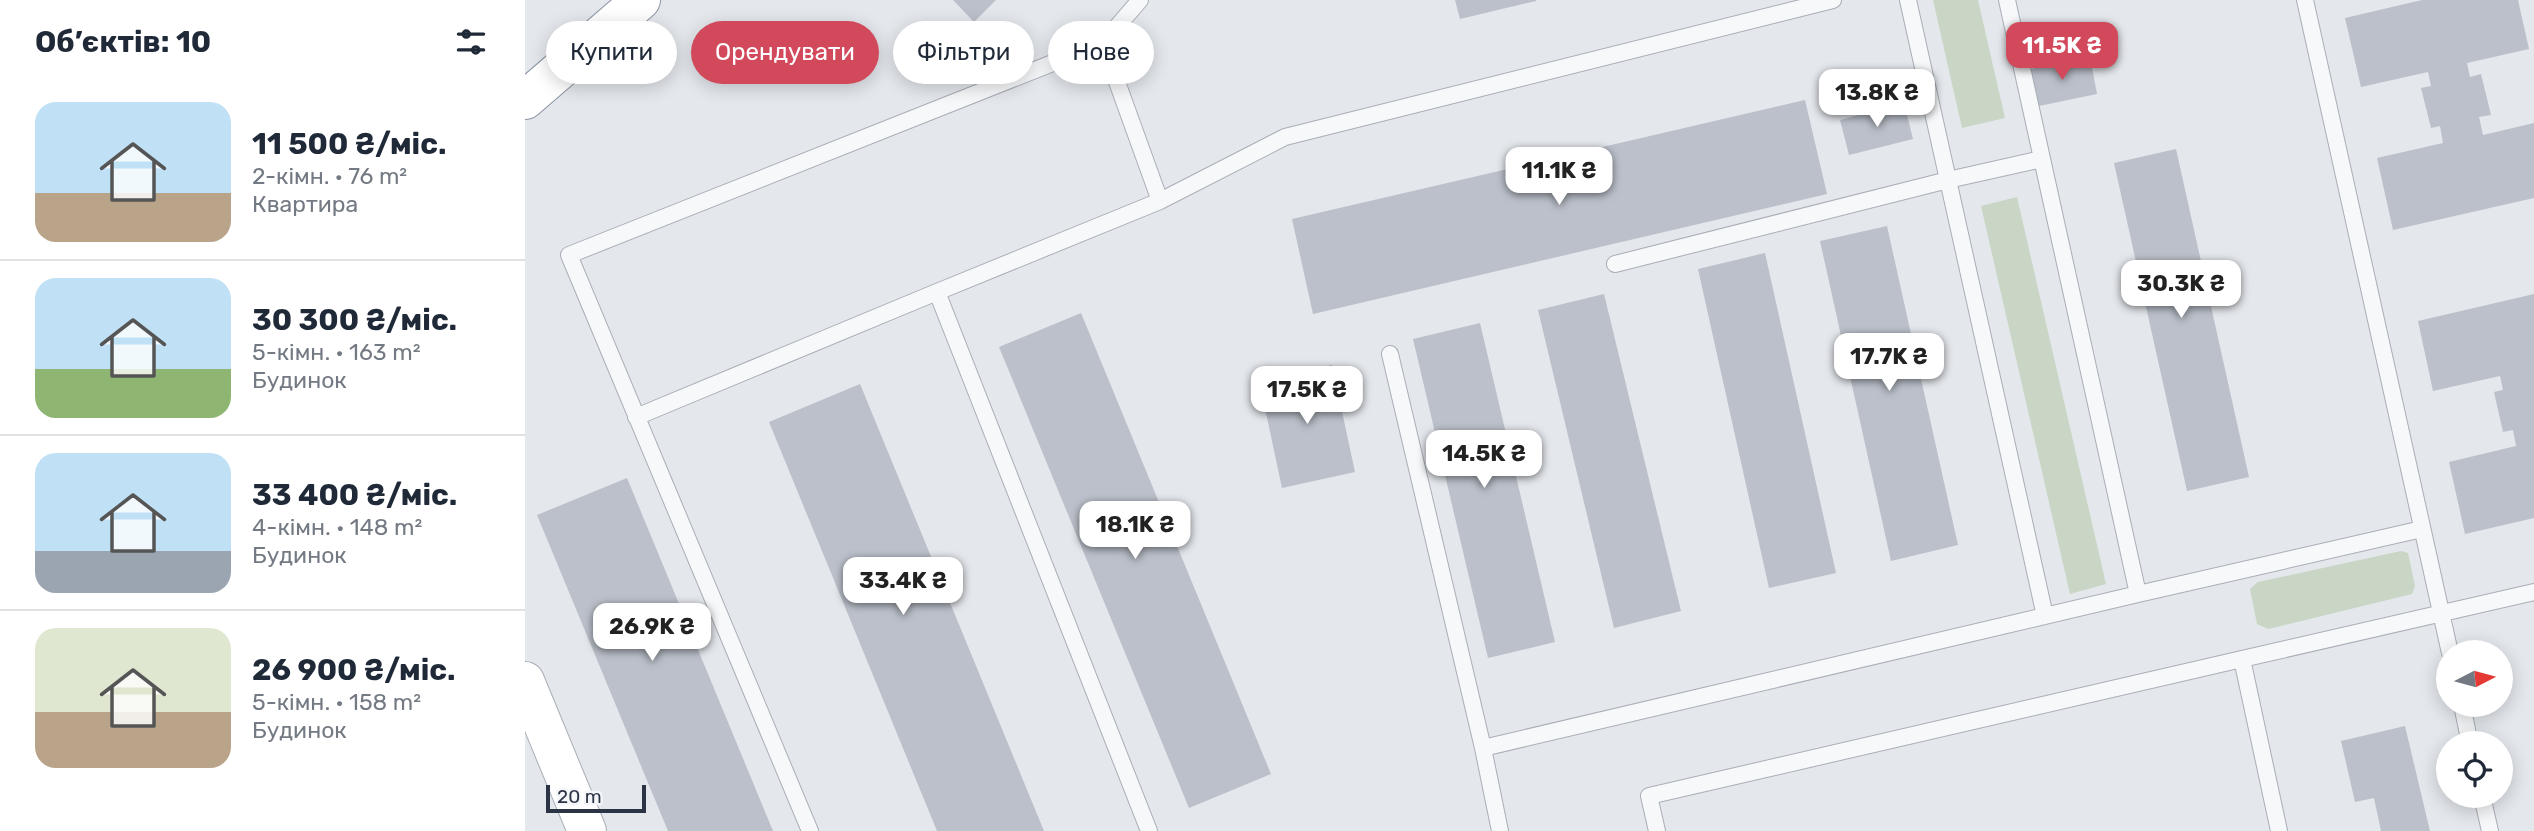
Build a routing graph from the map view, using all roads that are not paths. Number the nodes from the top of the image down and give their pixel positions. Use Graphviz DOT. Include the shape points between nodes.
graph roads {
  1 [pos="641,0"];
  2 [pos="1140,0"];
  3 [pos="1833,0"];
  4 [pos="1907,0"];
  5 [pos="2007,0"];
  6 [pos="2305,0"];
  7 [pos="1122,21"];
  8 [pos="1048,65"];
  9 [pos="1118,84"];
  10 [pos="525,100"];
  11 [pos="2042,159"];
  12 [pos="1948,180"];
  13 [pos="1160,201"];
  14 [pos="1615,264"];
  15 [pos="937,292"];
  16 [pos="1390,354"];
  17 [pos="636,416"];
  18 [pos="2422,529"];
  19 [pos="2534,592"];
  20 [pos="2138,594"];
  21 [pos="2441,614"];
  22 [pos="2045,616"];
  23 [pos="2447,640"];
  24 [pos="2242,660"];
  25 [pos="525,681"];
  26 [pos="1483,748"];
  27 [pos="2485,808"];
  28 [pos="587,831"];
  29 [pos="810,831"];
  30 [pos="1149,831"];
  31 [pos="1500,831"];
  32 [pos="1657,831"];
  33 [pos="2279,831"];
  34 [pos="2490,831"];
  1 -- 10 [label="main road"];
  2 -- 7 [label="lane"];
  3 -- 13 [label="lane" via="1285,137"];
  4 -- 12 [label="lane"];
  5 -- 11 [label="lane"];
  6 -- 18 [label="lane"];
  8 -- 17 [label="lane" via="569,255"];
  9 -- 13 [label="lane"];
  11 -- 12 [label="lane"];
  11 -- 20 [label="lane"];
  12 -- 14 [label="lane"];
  12 -- 22 [label="lane"];
  13 -- 15 [label="lane"];
  15 -- 17 [label="lane"];
  15 -- 30 [label="lane"];
  16 -- 26 [label="lane"];
  17 -- 29 [label="lane"];
  18 -- 20 [label="lane"];
  18 -- 21 [label="lane"];
  19 -- 21 [label="lane"];
  20 -- 22 [label="lane"];
  21 -- 23 [label="lane"];
  21 -- 24 [label="lane"];
  22 -- 26 [label="lane"];
  24 -- 32 [label="lane" via="1650,796"];
  24 -- 33 [label="lane"];
  25 -- 28 [label="main road"];
  26 -- 31 [label="lane"];
  27 -- 34 [label="lane"];
}
